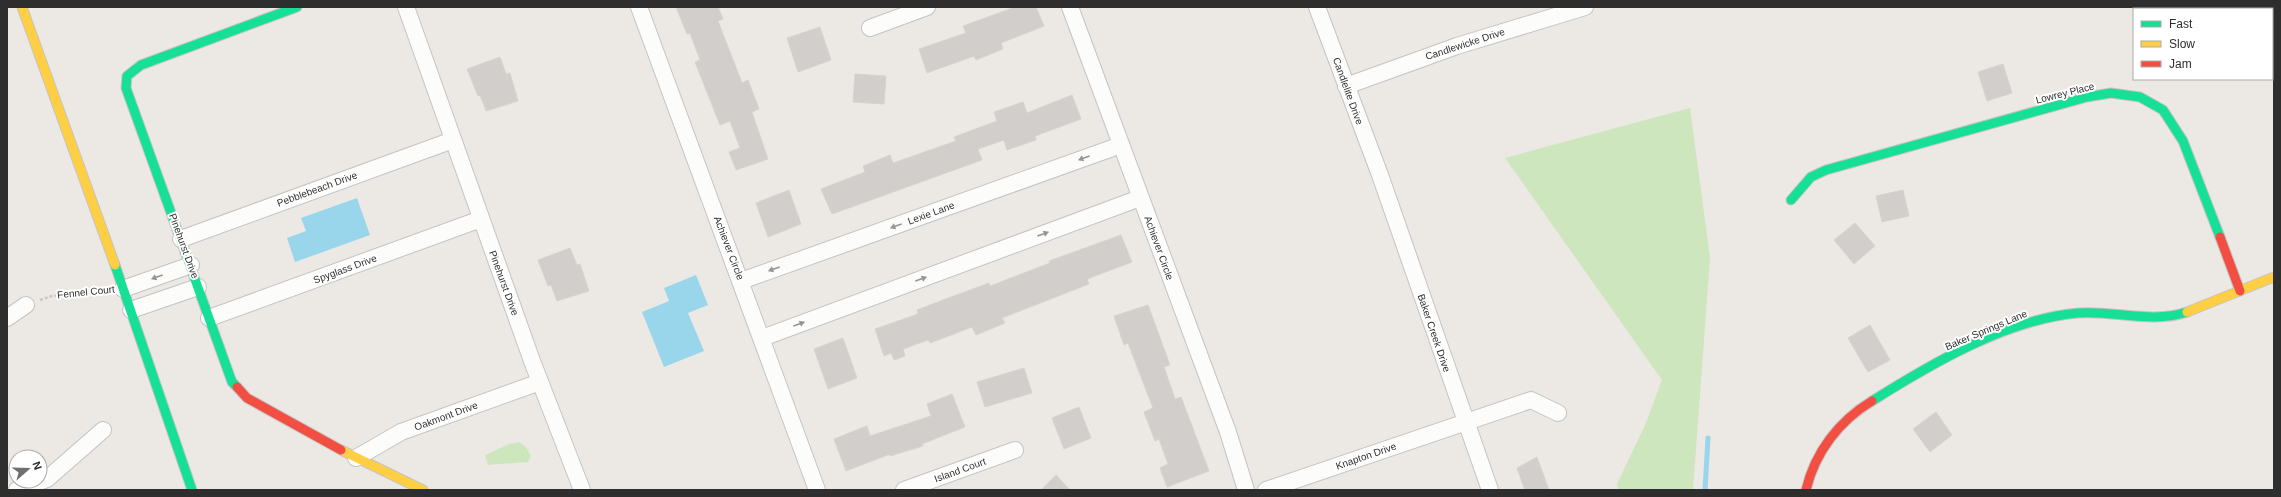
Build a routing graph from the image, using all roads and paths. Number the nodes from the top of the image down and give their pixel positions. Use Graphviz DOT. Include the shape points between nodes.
graph roads {
  1 [pos="22,7"];
  2 [pos="297,7"];
  3 [pos="406,7"];
  4 [pos="639,7"];
  5 [pos="927,7"];
  6 [pos="1070,7"];
  7 [pos="1317,7"];
  8 [pos="1585,7"];
  9 [pos="870,28"];
  10 [pos="1346,86"];
  11 [pos="453,140"];
  12 [pos="1121,145"];
  13 [pos="1380,175"];
  14 [pos="1140,198"];
  15 [pos="1791,200"];
  16 [pos="481,219"];
  17 [pos="181,239"];
  18 [pos="190,265"];
  19 [pos="2274,277"];
  20 [pos="741,281"];
  21 [pos="198,287"];
  22 [pos="123,289"];
  23 [pos="2240,290"];
  24 [pos="26,305"];
  25 [pos="131,310"];
  26 [pos="7,318"];
  27 [pos="209,318"];
  28 [pos="762,338"];
  29 [pos="540,382"];
  30 [pos="1558,413"];
  31 [pos="1466,422"];
  32 [pos="103,430"];
  33 [pos="1015,450"];
  34 [pos="356,458"];
  35 [pos="17,490"];
  36 [pos="192,490"];
  37 [pos="424,490"];
  38 [pos="582,490"];
  39 [pos="818,490"];
  40 [pos="904,490"];
  41 [pos="1246,490"];
  42 [pos="1266,490"];
  43 [pos="1490,490"];
  44 [pos="1806,490"];
  1 -- 22 [label="street"];
  2 -- 17 [label="street, Pinehurst Drive" via="141,65 127,76 126,88"];
  3 -- 11 [label="street, Pinehurst Drive"];
  4 -- 20 [label="street, Achiever Circle"];
  5 -- 9 [label="street"];
  6 -- 12 [label="street, Achiever Circle"];
  7 -- 10 [label="street, Candlelite Drive"];
  8 -- 10 [label="street, Candlewicke Drive" via="1457,46"];
  10 -- 13 [label="street, Candlelite Drive"];
  11 -- 16 [label="street, Pinehurst Drive"];
  11 -- 17 [label="street, Pebblebeach Drive"];
  12 -- 14 [label="street, Achiever Circle"];
  12 -- 20 [label="street, Lexie Lane, one-way"];
  13 -- 31 [label="street, Baker Creek Drive"];
  28 -- 14 [label="street, one-way"];
  14 -- 41 [label="street, Achiever Circle" via="1228,432"];
  15 -- 23 [label="street, Lowrey Place" via="1811,177 1826,170 2086,98 2111,93 2140,97 2162,110 2183,140"];
  16 -- 27 [label="street, Spyglass Drive"];
  16 -- 29 [label="street, Pinehurst Drive"];
  17 -- 18 [label="street, Pinehurst Drive"];
  18 -- 21 [label="street, Pinehurst Drive"];
  18 -- 22 [label="street, one-way"];
  19 -- 23 [label="street, Baker Springs Lane"];
  20 -- 28 [label="street, Achiever Circle"];
  21 -- 25 [label="street"];
  21 -- 27 [label="street, Pinehurst Drive"];
  22 -- 24 [label="path, Fennel Court" via="52,296"];
  22 -- 25 [label="street"];
  23 -- 44 [label="street, Baker Springs Lane" via="2183,313 2149,316 2068,314 2047,318 2033,321 1964,349 1881,396 1848,419 1819,456 1808,477"];
  24 -- 26 [label="street"];
  25 -- 36 [label="street"];
  27 -- 34 [label="street, Pinehurst Drive" via="232,382 247,398"];
  28 -- 39 [label="street, Achiever Circle"];
  29 -- 34 [label="street, Oakmont Drive" via="401,432"];
  29 -- 38 [label="street, Pinehurst Drive"];
  30 -- 31 [label="street, Knapton Drive" via="1531,400"];
  31 -- 42 [label="street, Knapton Drive"];
  31 -- 43 [label="street, Baker Creek Drive"];
  32 -- 35 [label="street" via="47,479"];
  33 -- 40 [label="street, Island Court"];
  34 -- 37 [label="street, Pinehurst Drive"];
}
